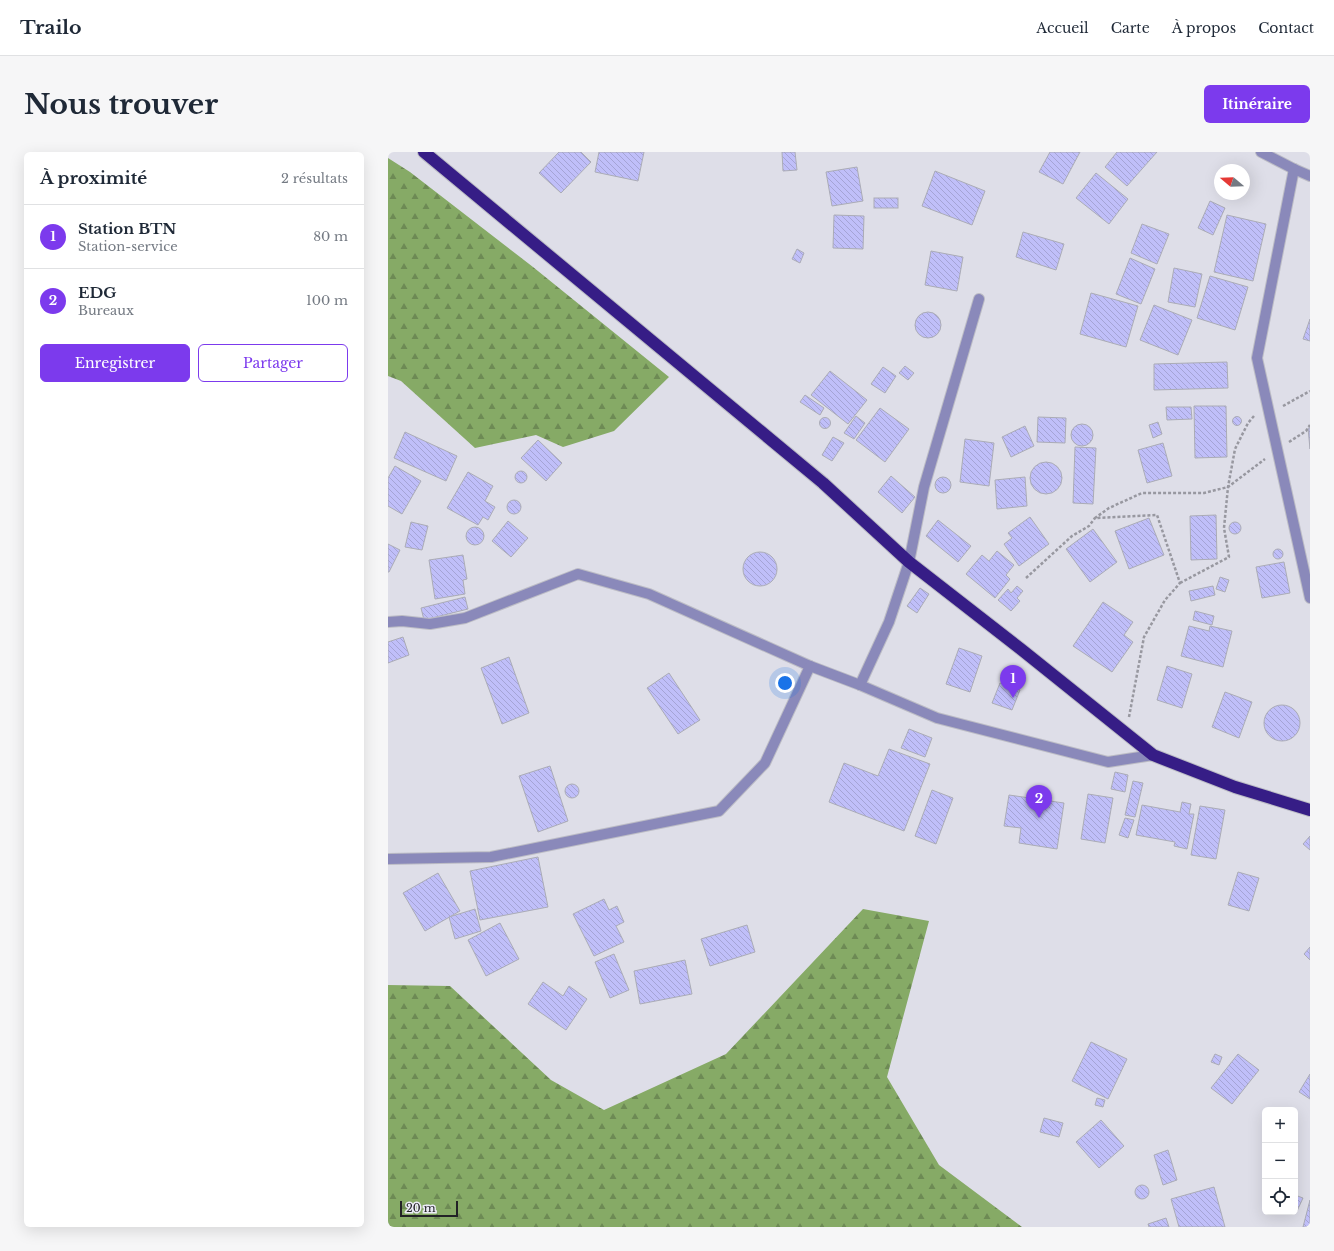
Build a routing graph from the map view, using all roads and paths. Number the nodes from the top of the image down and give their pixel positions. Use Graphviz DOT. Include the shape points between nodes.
graph roads {
  1 [pos="424,152"];
  2 [pos="1261,152"];
  3 [pos="1294,169"];
  4 [pos="1310,176"];
  5 [pos="979,299"];
  6 [pos="1310,391"];
  7 [pos="1270,414"];
  8 [pos="1310,425"];
  9 [pos="1278,450"];
  10 [pos="1228,487"];
  11 [pos="1095,518"];
  12 [pos="910,562"];
  13 [pos="1026,578"];
  14 [pos="1180,583"];
  15 [pos="1310,598"];
  16 [pos="388,622"];
  17 [pos="810,666"];
  18 [pos="860,685"];
  19 [pos="1126,732"];
  20 [pos="1152,755"];
  21 [pos="1310,810"];
  22 [pos="388,859"];
  1 -- 12 [label="highway" via="823,483"];
  2 -- 3 [label="street"];
  3 -- 4 [label="street"];
  3 -- 7 [label="street" via="1257,358"];
  5 -- 12 [label="street" via="924,487"];
  6 -- 7 [label="path"];
  7 -- 9 [label="street"];
  7 -- 10 [label="path" via="1261,409 1248,423 1235,449"];
  8 -- 9 [label="path" via="1306,431"];
  9 -- 10 [label="path"];
  9 -- 15 [label="street"];
  10 -- 11 [label="path" via="1204,493 1142,493 1109,508"];
  10 -- 14 [label="path" via="1224,528 1229,557"];
  11 -- 13 [label="path" via="1089,526 1072,536"];
  11 -- 14 [label="path" via="1157,515"];
  12 -- 18 [label="street" via="889,622"];
  12 -- 19 [label="highway"];
  14 -- 19 [label="path" via="1165,600 1144,637"];
  16 -- 17 [label="street" via="430,624 465,618 578,574 648,594"];
  17 -- 18 [label="street"];
  17 -- 22 [label="street" via="765,763 719,811 491,857"];
  18 -- 20 [label="street" via="938,718 1108,762"];
  19 -- 20 [label="highway"];
  20 -- 21 [label="highway" via="1235,787"];
}
